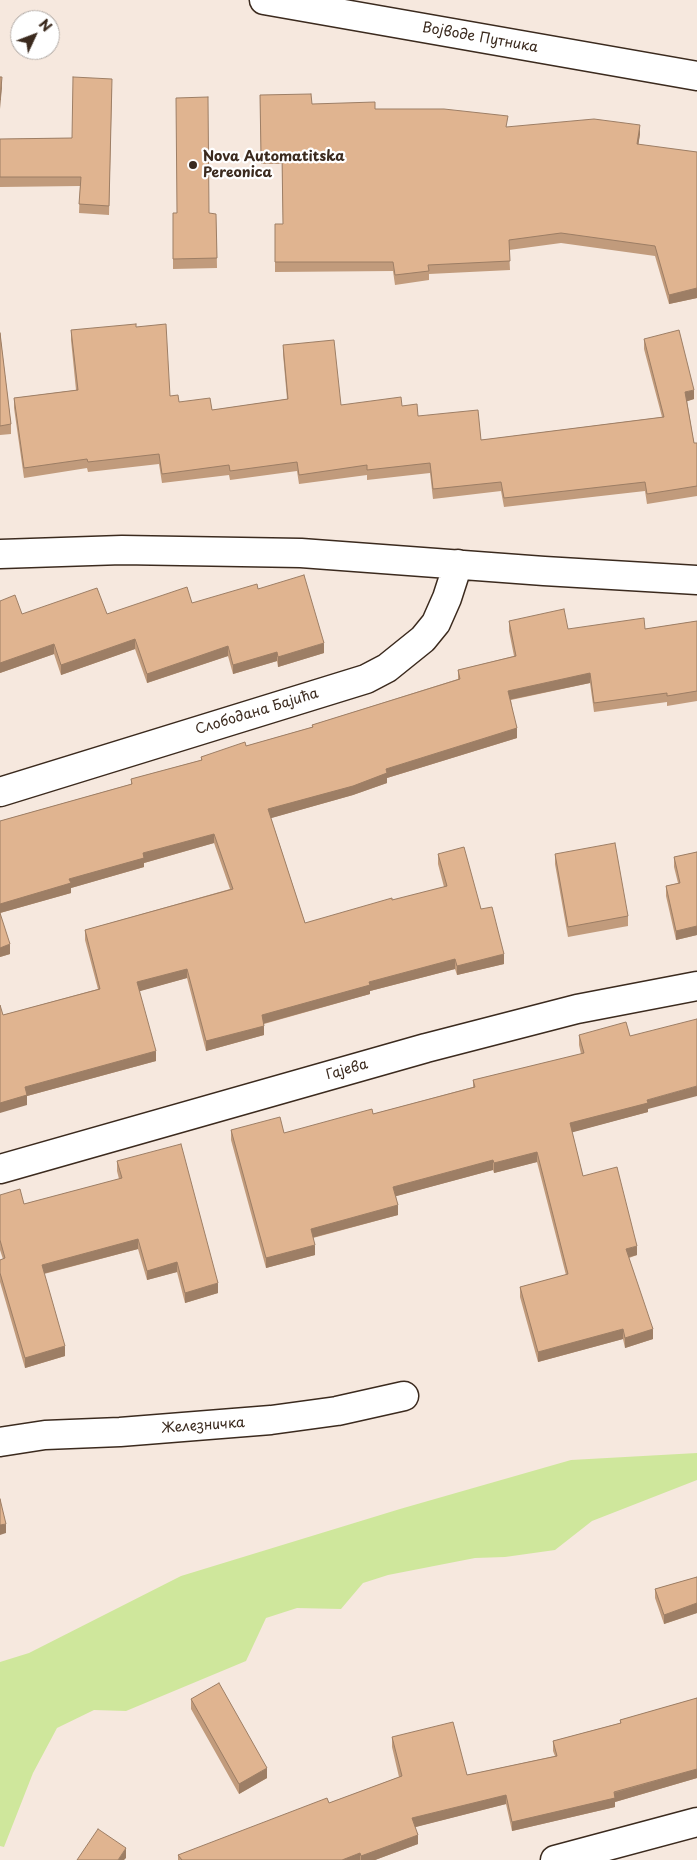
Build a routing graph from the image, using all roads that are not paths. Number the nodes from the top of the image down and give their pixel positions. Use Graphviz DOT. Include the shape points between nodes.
graph roads {
  1 [pos="264,0"];
  2 [pos="697,76"];
  3 [pos="0,554"];
  4 [pos="458,564"];
  5 [pos="697,580"];
  6 [pos="0,792"];
  7 [pos="697,986"];
  8 [pos="0,1169"];
  9 [pos="404,1396"];
  10 [pos="0,1442"];
  11 [pos="697,1822"];
  12 [pos="555,1860"];
  1 -- 2 [label="street, Војводе Путника"];
  3 -- 4 [label="street" via="122,550 301,553"];
  4 -- 5 [label="street"];
  4 -- 6 [label="street, Слободана Бајића" via="436,622 423,639 386,668 366,678"];
  7 -- 8 [label="street, Гајева" via="577,1009 426,1048"];
  9 -- 10 [label="street, Железничка" via="337,1411 271,1420 45,1435"];
  11 -- 12 [label="street"];
}
